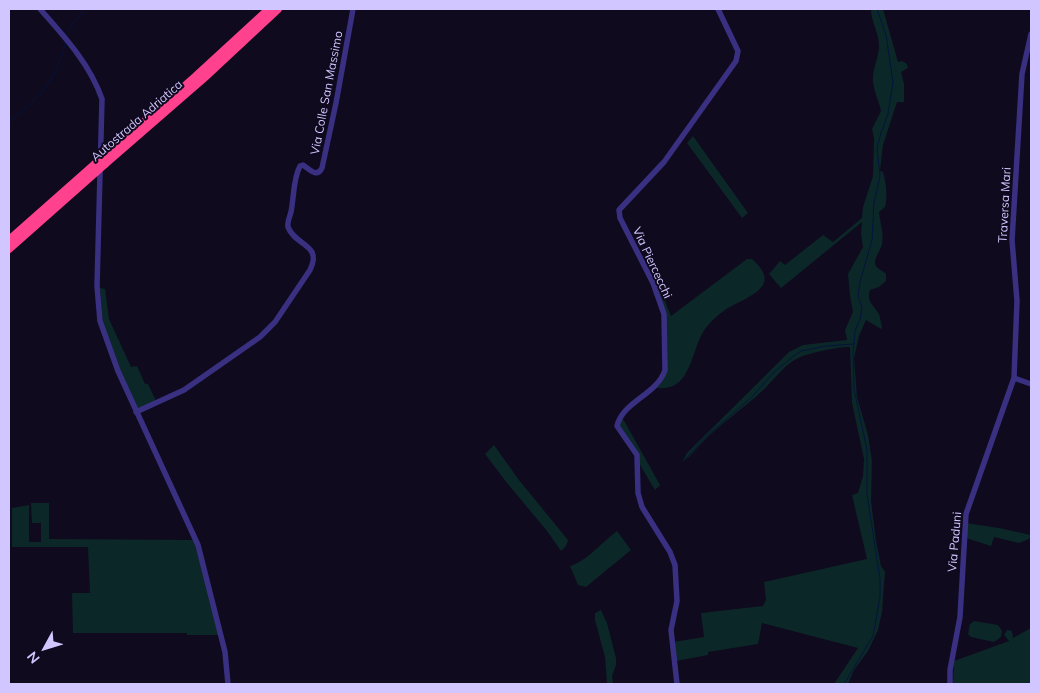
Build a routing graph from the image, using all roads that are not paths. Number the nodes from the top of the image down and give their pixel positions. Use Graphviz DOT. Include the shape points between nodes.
graph roads {
  1 [pos="40,9"];
  2 [pos="269,9"];
  3 [pos="278,9"];
  4 [pos="353,9"];
  5 [pos="718,9"];
  6 [pos="1031,34"];
  7 [pos="96,168"];
  8 [pos="9,240"];
  9 [pos="9,249"];
  10 [pos="1014,378"];
  11 [pos="1031,384"];
  12 [pos="136,412"];
  13 [pos="228,684"];
  14 [pos="677,684"];
  15 [pos="950,684"];
  1 -- 12 [label="street" via="86,65 102,99 97,286 100,321"];
  2 -- 7 [label="highway, Autostrada Adriatica, bridge" via="106,155"];
  3 -- 7 [label="highway, Autostrada Adriatica, bridge" via="106,164"];
  4 -- 12 [label="street, Via Colle San Massimo" via="322,168 314,173 300,166 288,224 312,252 314,263 275,322 260,337 184,390"];
  5 -- 14 [label="street, Via Piercecchi" via="738,51 736,61 664,162 619,210 664,314 665,370 662,378 625,412 617,426 638,455 638,493 642,506 675,565 676,601 671,630"];
  6 -- 10 [label="street, Traversa Mari" via="1022,74 1012,240 1017,301"];
  7 -- 8 [label="highway, Autostrada Adriatica"];
  7 -- 9 [label="highway, Autostrada Adriatica"];
  10 -- 11 [label="street"];
  10 -- 15 [label="street, Via Paduni" via="966,514 960,617"];
  12 -- 13 [label="street" via="198,545 225,652"];
}
